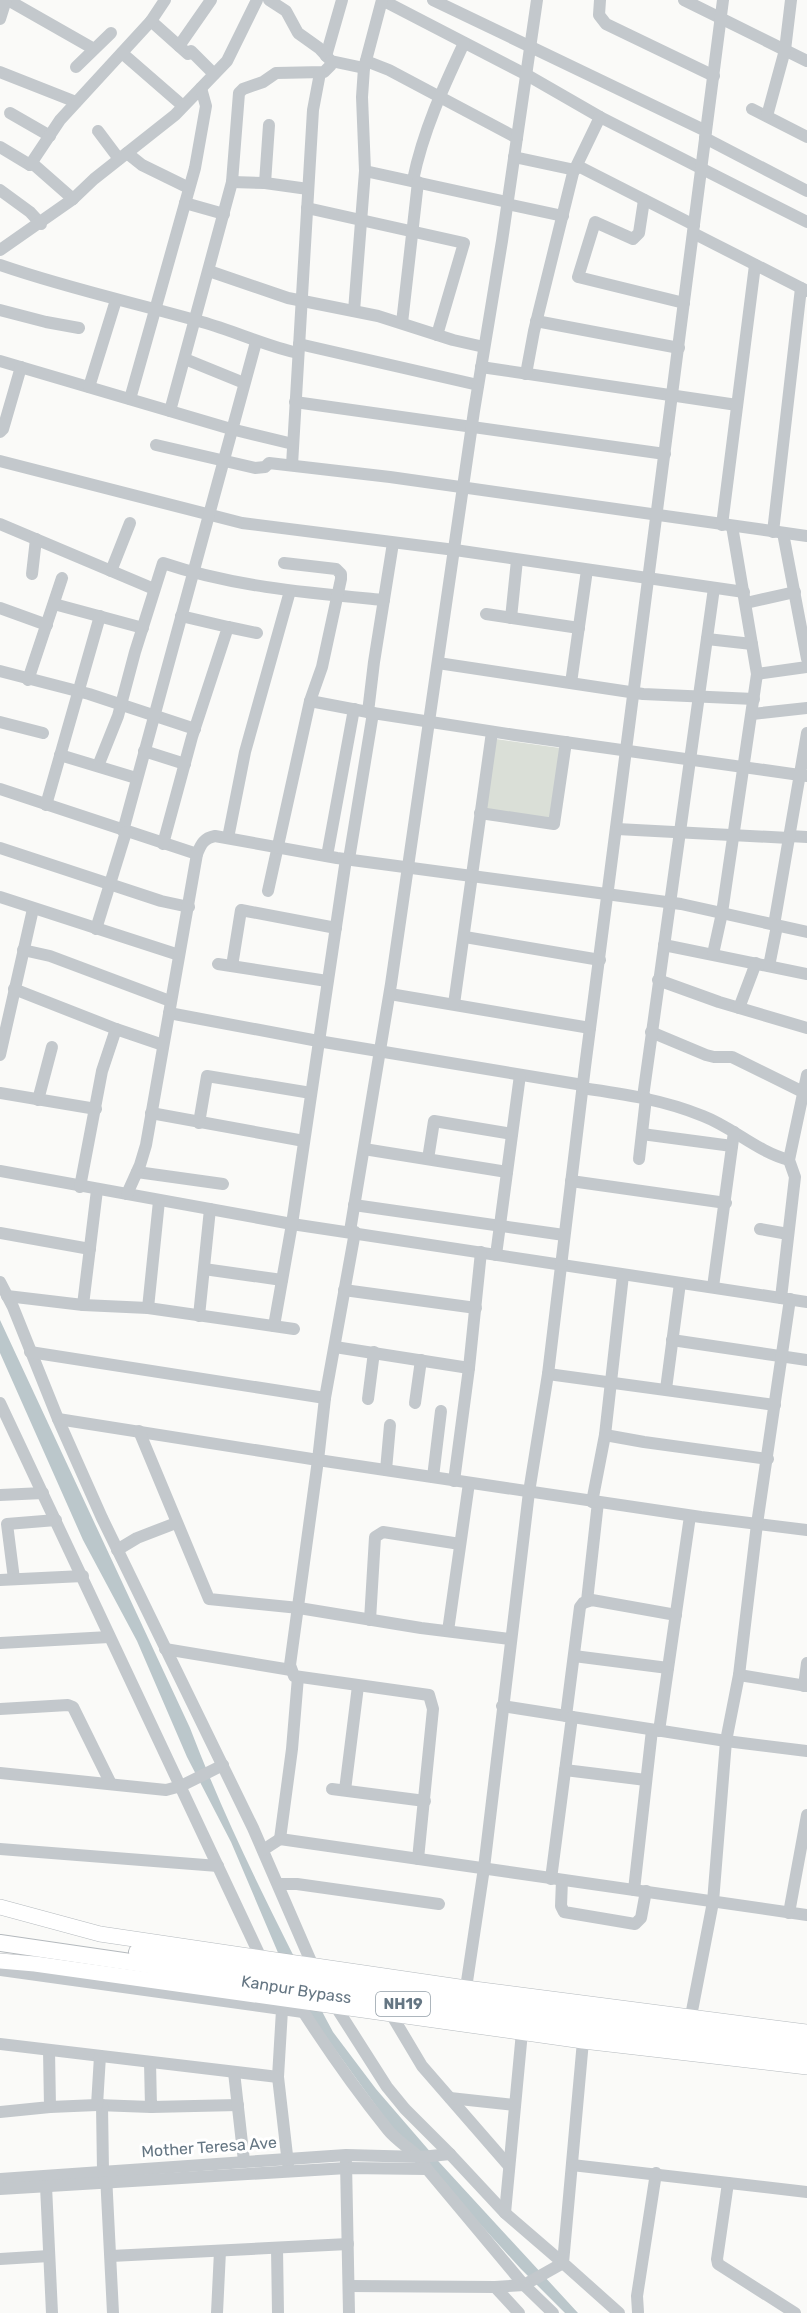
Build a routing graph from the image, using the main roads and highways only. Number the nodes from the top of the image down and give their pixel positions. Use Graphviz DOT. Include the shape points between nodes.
graph roads {
  1 [pos="0,1907"];
  2 [pos="0,1932"];
  3 [pos="0,1943"];
  4 [pos="0,1961"];
  5 [pos="807,2032"];
  6 [pos="807,2044"];
  7 [pos="807,2057"];
  8 [pos="807,2067"];
  1 -- 5 [label="main road" via="100,1934 466,1988"];
  2 -- 6 [label="highway, Kanpur Bypass / NH19" via="346,1984"];
  3 -- 7 [label="highway, Kanpur Bypass / NH19" via="325,1994"];
  4 -- 8 [label="main road" via="301,2006"];
}
